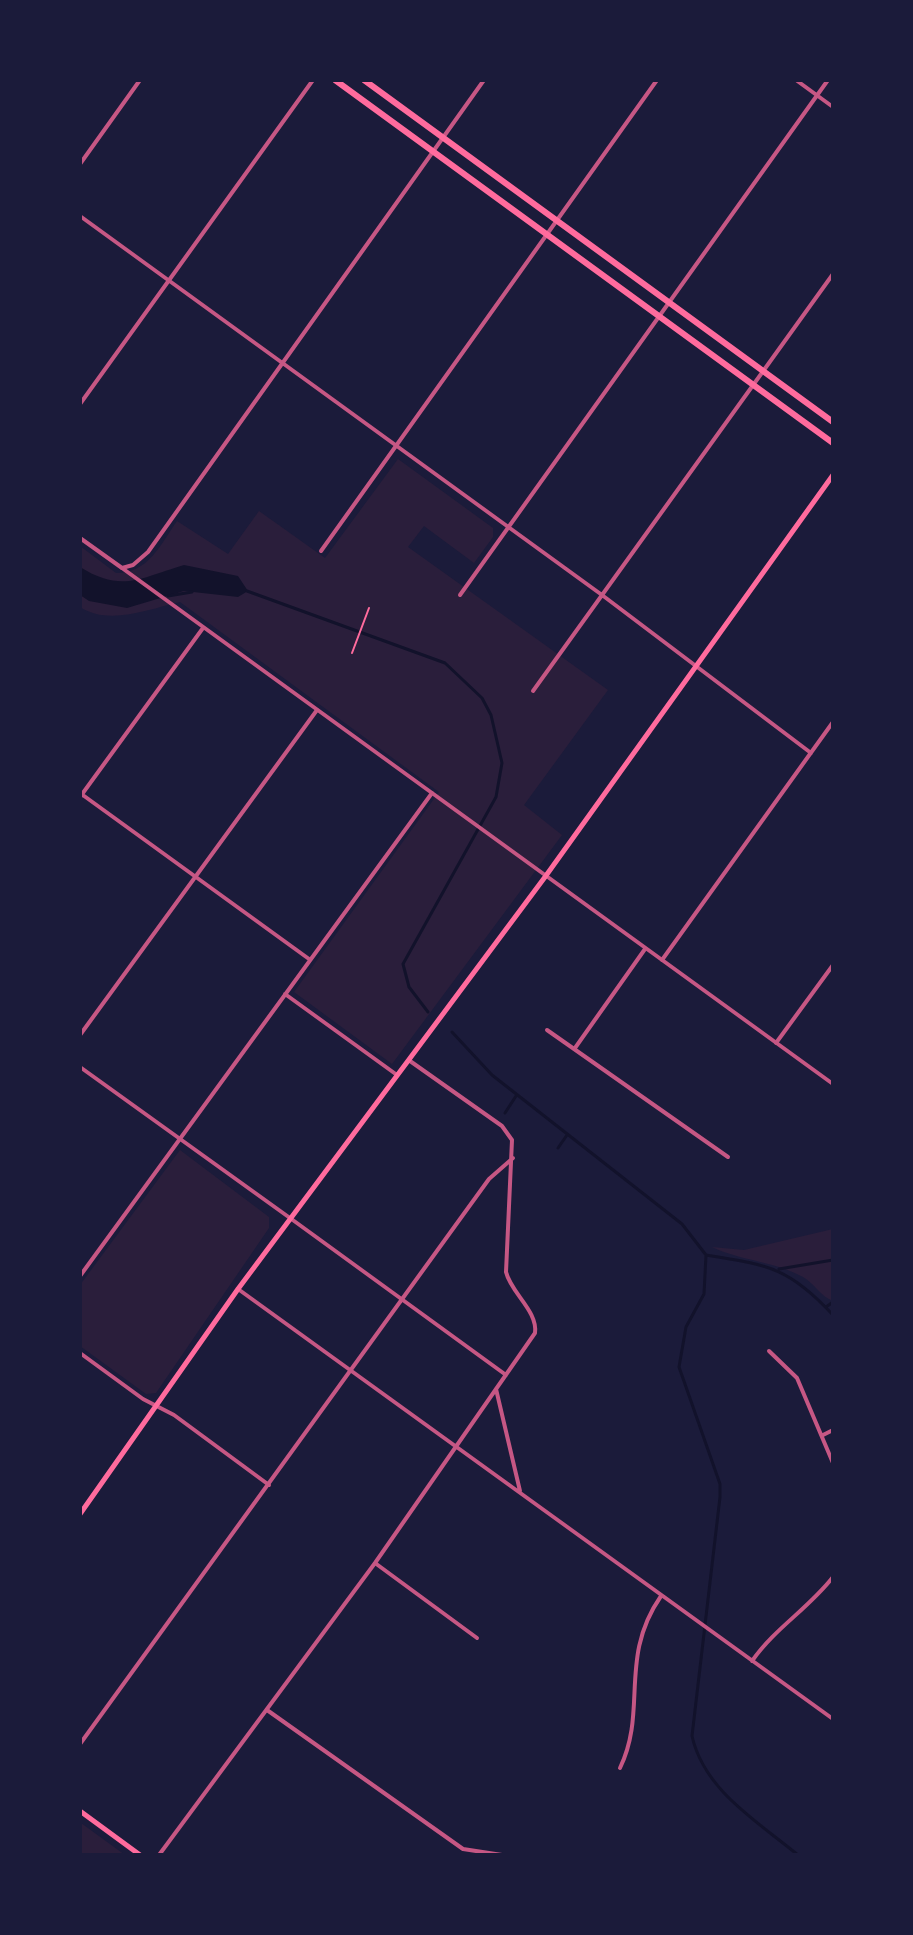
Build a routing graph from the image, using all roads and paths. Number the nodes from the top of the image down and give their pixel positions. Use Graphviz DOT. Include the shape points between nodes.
graph roads {
  1 [pos="140,80"];
  2 [pos="313,80"];
  3 [pos="335,80"];
  4 [pos="364,80"];
  5 [pos="484,80"];
  6 [pos="657,80"];
  7 [pos="796,80"];
  8 [pos="828,80"];
  9 [pos="817,96"];
  10 [pos="833,107"];
  11 [pos="443,138"];
  12 [pos="433,151"];
  13 [pos="80,164"];
  14 [pos="80,216"];
  15 [pos="557,220"];
  16 [pos="547,234"];
  17 [pos="833,274"];
  18 [pos="169,281"];
  19 [pos="669,302"];
  20 [pos="659,316"];
  21 [pos="281,365"];
  22 [pos="763,371"];
  23 [pos="753,384"];
  24 [pos="80,404"];
  25 [pos="833,422"];
  26 [pos="833,443"];
  27 [pos="396,445"];
  28 [pos="833,475"];
  29 [pos="506,529"];
  30 [pos="80,538"];
  31 [pos="321,551"];
  32 [pos="122,568"];
  33 [pos="460,595"];
  34 [pos="602,595"];
  35 [pos="369,608"];
  36 [pos="203,628"];
  37 [pos="352,653"];
  38 [pos="695,668"];
  39 [pos="533,691"];
  40 [pos="317,710"];
  41 [pos="833,722"];
  42 [pos="811,753"];
  43 [pos="432,793"];
  44 [pos="81,794"];
  45 [pos="195,877"];
  46 [pos="545,877"];
  47 [pos="645,949"];
  48 [pos="309,959"];
  49 [pos="662,960"];
  50 [pos="833,965"];
  51 [pos="285,994"];
  52 [pos="547,1030"];
  53 [pos="80,1035"];
  54 [pos="776,1043"];
  55 [pos="575,1048"];
  56 [pos="410,1061"];
  57 [pos="80,1067"];
  58 [pos="399,1077"];
  59 [pos="833,1084"];
  60 [pos="179,1139"];
  61 [pos="728,1157"];
  62 [pos="513,1158"];
  63 [pos="290,1218"];
  64 [pos="80,1276"];
  65 [pos="238,1289"];
  66 [pos="401,1299"];
  67 [pos="769,1351"];
  68 [pos="80,1353"];
  69 [pos="351,1371"];
  70 [pos="506,1375"];
  71 [pos="496,1389"];
  72 [pos="158,1407"];
  73 [pos="833,1430"];
  74 [pos="823,1435"];
  75 [pos="454,1447"];
  76 [pos="833,1463"];
  77 [pos="269,1485"];
  78 [pos="521,1495"];
  79 [pos="80,1514"];
  80 [pos="375,1563"];
  81 [pos="833,1577"];
  82 [pos="661,1596"];
  83 [pos="477,1638"];
  84 [pos="752,1662"];
  85 [pos="267,1710"];
  86 [pos="833,1719"];
  87 [pos="80,1744"];
  88 [pos="620,1768"];
  89 [pos="80,1811"];
  90 [pos="140,1855"];
  91 [pos="159,1855"];
  92 [pos="502,1855"];
  1 -- 13 [label="street"];
  2 -- 18 [label="street"];
  3 -- 12 [label="main road"];
  4 -- 11 [label="main road"];
  5 -- 11 [label="street"];
  6 -- 15 [label="street"];
  7 -- 9 [label="street"];
  8 -- 9 [label="street"];
  9 -- 10 [label="street"];
  9 -- 19 [label="street"];
  11 -- 12 [label="street"];
  11 -- 15 [label="main road"];
  12 -- 16 [label="main road"];
  12 -- 21 [label="street"];
  14 -- 18 [label="street"];
  15 -- 16 [label="street"];
  15 -- 19 [label="main road"];
  16 -- 20 [label="main road"];
  16 -- 27 [label="street"];
  17 -- 22 [label="street"];
  18 -- 21 [label="street"];
  18 -- 24 [label="street"];
  19 -- 20 [label="street"];
  19 -- 22 [label="main road"];
  20 -- 23 [label="main road"];
  20 -- 29 [label="street"];
  21 -- 27 [label="street"];
  21 -- 32 [label="street" via="148,552"];
  22 -- 23 [label="street"];
  22 -- 25 [label="main road"];
  23 -- 26 [label="main road"];
  23 -- 34 [label="street"];
  27 -- 29 [label="street"];
  27 -- 31 [label="street"];
  28 -- 38 [label="main road"];
  29 -- 33 [label="street"];
  29 -- 34 [label="street"];
  30 -- 32 [label="street"];
  32 -- 36 [label="street"];
  34 -- 38 [label="street"];
  34 -- 39 [label="street"];
  35 -- 37 [label="path"];
  36 -- 40 [label="street"];
  36 -- 44 [label="street"];
  38 -- 42 [label="street"];
  38 -- 46 [label="main road"];
  40 -- 43 [label="street"];
  40 -- 45 [label="street"];
  41 -- 42 [label="street"];
  42 -- 49 [label="street"];
  43 -- 46 [label="street"];
  43 -- 48 [label="street"];
  44 -- 45 [label="street"];
  45 -- 48 [label="street"];
  45 -- 53 [label="street"];
  46 -- 47 [label="street"];
  46 -- 56 [label="main road"];
  47 -- 49 [label="street"];
  47 -- 55 [label="street"];
  48 -- 51 [label="street"];
  49 -- 54 [label="street"];
  50 -- 54 [label="street"];
  51 -- 58 [label="street"];
  51 -- 60 [label="street"];
  52 -- 55 [label="street"];
  54 -- 59 [label="street"];
  55 -- 61 [label="street"];
  56 -- 58 [label="main road"];
  56 -- 62 [label="street" via="502,1126 512,1140"];
  57 -- 60 [label="street"];
  58 -- 63 [label="main road"];
  60 -- 63 [label="street"];
  60 -- 64 [label="street"];
  62 -- 66 [label="street" via="494,1172"];
  62 -- 70 [label="street" via="506,1272 535,1323 531,1339"];
  63 -- 65 [label="main road"];
  63 -- 66 [label="street"];
  65 -- 69 [label="street"];
  65 -- 72 [label="main road"];
  66 -- 69 [label="street"];
  66 -- 70 [label="street"];
  67 -- 74 [label="street" via="797,1378"];
  68 -- 72 [label="street"];
  69 -- 75 [label="street"];
  69 -- 77 [label="street"];
  70 -- 71 [label="street"];
  71 -- 75 [label="street"];
  71 -- 78 [label="street"];
  72 -- 77 [label="street"];
  72 -- 79 [label="main road"];
  73 -- 74 [label="street"];
  74 -- 76 [label="street"];
  75 -- 78 [label="street"];
  75 -- 80 [label="street"];
  77 -- 87 [label="street"];
  78 -- 82 [label="street"];
  80 -- 83 [label="street"];
  80 -- 85 [label="street"];
  81 -- 84 [label="street" via="811,1605 765,1642"];
  82 -- 84 [label="street"];
  82 -- 88 [label="street" via="636,1647 633,1737"];
  84 -- 86 [label="street"];
  85 -- 91 [label="street"];
  85 -- 92 [label="street" via="463,1849"];
  89 -- 90 [label="main road"];
}
